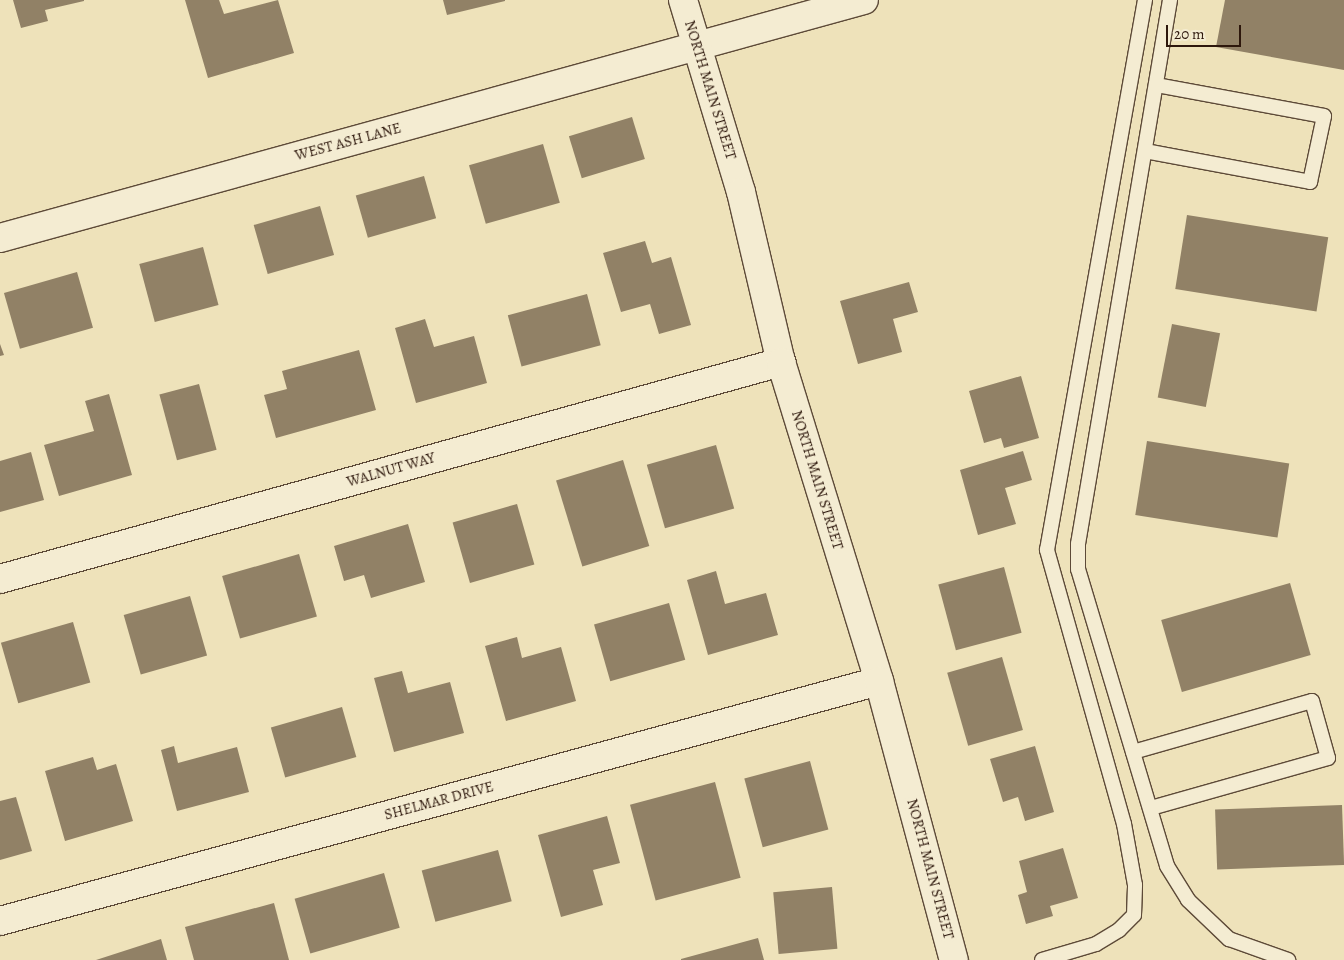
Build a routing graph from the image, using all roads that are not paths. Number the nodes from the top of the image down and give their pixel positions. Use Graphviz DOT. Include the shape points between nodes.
graph roads {
  1 [pos="683,0"];
  2 [pos="864,0"];
  3 [pos="1146,0"];
  4 [pos="1170,0"];
  5 [pos="696,46"];
  6 [pos="1156,85"];
  7 [pos="1145,151"];
  8 [pos="0,238"];
  9 [pos="781,362"];
  10 [pos="0,579"];
  11 [pos="878,681"];
  12 [pos="1134,752"];
  13 [pos="1150,808"];
  14 [pos="0,922"];
  15 [pos="954,960"];
  16 [pos="1042,960"];
  17 [pos="1288,960"];
  1 -- 5 [label="street, NORTH MAIN STREET"];
  2 -- 5 [label="street, WEST ASH LANE"];
  3 -- 16 [label="lane" via="1047,550 1124,824 1135,885 1134,915 1119,930 1096,944"];
  4 -- 6 [label="lane"];
  5 -- 8 [label="street, WEST ASH LANE"];
  5 -- 9 [label="street, NORTH MAIN STREET" via="741,192"];
  6 -- 7 [label="lane"];
  6 -- 7 [label="lane" via="1324,116 1310,182"];
  7 -- 12 [label="lane" via="1078,544 1078,569"];
  9 -- 10 [label="street, WALNUT WAY"];
  9 -- 11 [label="street, NORTH MAIN STREET"];
  11 -- 14 [label="street, SHELMAR DRIVE"];
  11 -- 15 [label="street, NORTH MAIN STREET"];
  12 -- 13 [label="lane"];
  12 -- 13 [label="lane" via="1312,701 1328,758"];
  13 -- 17 [label="lane" via="1167,866 1188,900 1229,939"];
}
